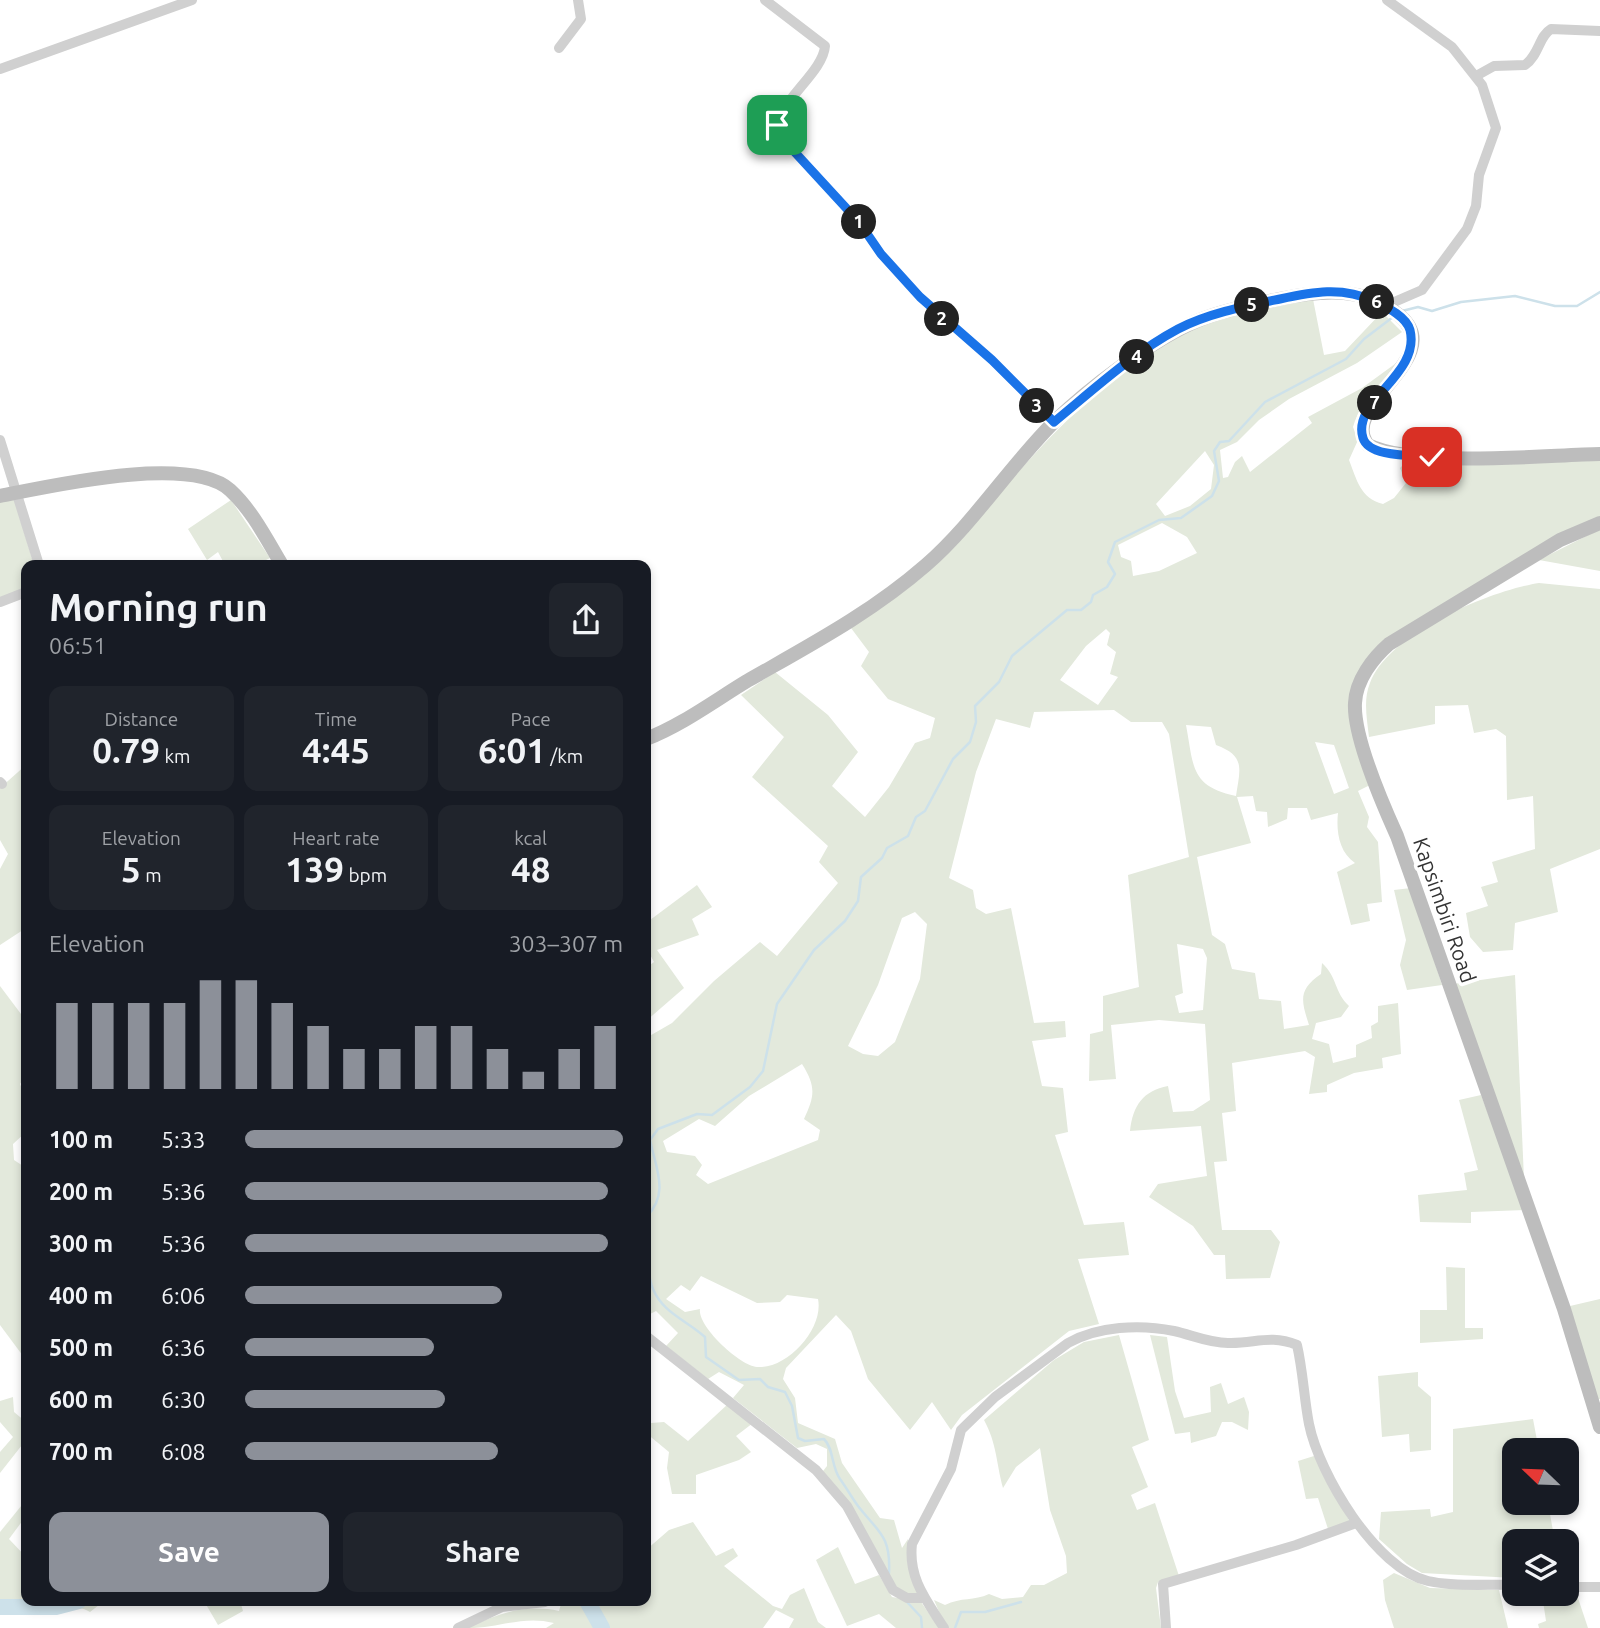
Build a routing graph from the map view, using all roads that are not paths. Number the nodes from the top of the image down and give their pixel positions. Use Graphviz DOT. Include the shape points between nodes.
graph roads {
  1 [pos="192,0"];
  2 [pos="578,0"];
  3 [pos="765,0"];
  4 [pos="1387,0"];
  5 [pos="159,5"];
  6 [pos="1600,31"];
  7 [pos="559,48"];
  8 [pos="0,69"];
  9 [pos="1476,76"];
  10 [pos="1392,311"];
  11 [pos="1054,422"];
  12 [pos="0,440"];
  13 [pos="1600,454"];
  14 [pos="16,493"];
  15 [pos="0,496"];
  16 [pos="1600,523"];
  17 [pos="37,560"];
  18 [pos="279,560"];
  19 [pos="21,594"];
  20 [pos="0,602"];
  21 [pos="651,736"];
  22 [pos="651,1340"];
  23 [pos="1600,1427"];
  24 [pos="1356,1523"];
  25 [pos="1502,1584"];
  26 [pos="1579,1587"];
  27 [pos="1600,1587"];
  28 [pos="922,1598"];
  29 [pos="511,1606"];
  30 [pos="458,1628"];
  31 [pos="944,1628"];
  32 [pos="1166,1628"];
  1 -- 5 [label="street"];
  2 -- 7 [label="street" via="580,19"];
  3 -- 11 [label="street" via="825,46 821,60 782,112 779,135 920,297"];
  4 -- 9 [label="street" via="1452,47"];
  5 -- 8 [label="street"];
  6 -- 9 [label="street" via="1551,29 1545,32 1538,53 1525,65 1494,66"];
  9 -- 10 [label="street" via="1496,128 1479,175 1472,221 1422,290"];
  10 -- 11 [label="street" via="1353,293 1328,290 1199,319 1156,342"];
  10 -- 13 [label="street" via="1409,326 1411,349 1403,367 1367,413 1362,434 1368,445 1386,452 1432,457"];
  11 -- 21 [label="street" via="928,563 866,613"];
  12 -- 14 [label="street"];
  14 -- 15 [label="street"];
  14 -- 17 [label="street"];
  14 -- 18 [label="street" via="138,475 208,477 232,491"];
  16 -- 23 [label="street, Kapsimbiri Road" via="1560,540 1389,644 1372,662 1355,701 1380,799 1532,1217"];
  19 -- 20 [label="street"];
  22 -- 28 [label="street" via="816,1470 847,1506 893,1590"];
  24 -- 25 [label="street" via="1416,1577"];
  24 -- 28 [label="street" via="1318,1453 1297,1345 1264,1338 1228,1343 1155,1329 1106,1330 1068,1343 995,1397 958,1434 951,1469 912,1545 913,1570"];
  24 -- 32 [label="street" via="1163,1584"];
  26 -- 27 [label="street"];
  28 -- 31 [label="street"];
  29 -- 30 [label="street"];
}
